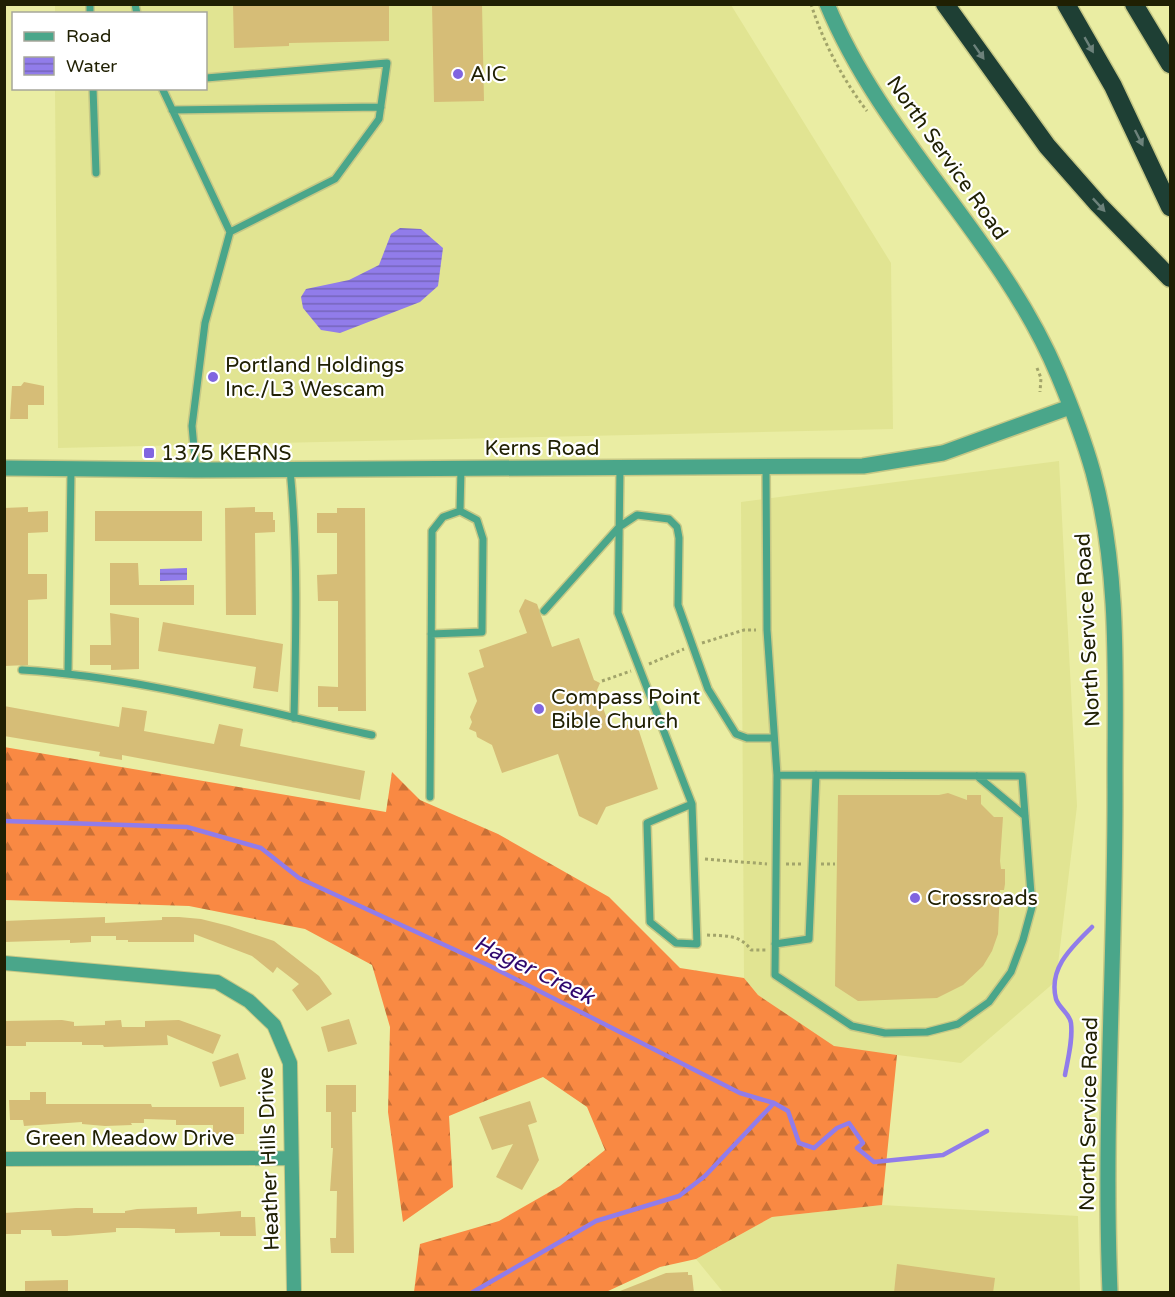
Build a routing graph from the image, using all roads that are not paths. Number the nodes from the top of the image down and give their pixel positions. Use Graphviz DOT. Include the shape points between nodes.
graph roads {
  1 [pos="827,4"];
  2 [pos="945,4"];
  3 [pos="1066,4"];
  4 [pos="1134,4"];
  5 [pos="1170,64"];
  6 [pos="207,78"];
  7 [pos="93,90"];
  8 [pos="163,90"];
  9 [pos="381,107"];
  10 [pos="172,110"];
  11 [pos="96,173"];
  12 [pos="1170,207"];
  13 [pos="230,232"];
  14 [pos="1170,278"];
  15 [pos="1070,407"];
  16 [pos="4,468"];
  17 [pos="290,468"];
  18 [pos="766,468"];
  19 [pos="461,469"];
  20 [pos="620,469"];
  21 [pos="71,470"];
  22 [pos="196,470"];
  23 [pos="460,511"];
  24 [pos="619,527"];
  25 [pos="544,611"];
  26 [pos="431,634"];
  27 [pos="22,670"];
  28 [pos="68,673"];
  29 [pos="294,718"];
  30 [pos="372,735"];
  31 [pos="774,738"];
  32 [pos="777,775"];
  33 [pos="816,775"];
  34 [pos="977,776"];
  35 [pos="430,797"];
  36 [pos="692,804"];
  37 [pos="1026,816"];
  38 [pos="775,944"];
  39 [pos="4,963"];
  40 [pos="291,1158"];
  41 [pos="4,1160"];
  42 [pos="294,1293"];
  43 [pos="1110,1293"];
  1 -- 15 [label="street, North Service Road" via="844,46 885,110 1010,285 1037,331"];
  2 -- 14 [label="highway, one-way" via="1047,146"];
  3 -- 12 [label="highway, one-way" via="1113,86"];
  4 -- 5 [label="highway"];
  6 -- 9 [label="lane" via="387,63"];
  7 -- 11 [label="lane"];
  8 -- 10 [label="lane"];
  9 -- 10 [label="lane"];
  9 -- 13 [label="lane" via="379,119 335,179"];
  10 -- 13 [label="lane"];
  13 -- 22 [label="lane" via="205,322 192,426"];
  15 -- 18 [label="street, Kerns Road" via="943,453 863,466"];
  15 -- 43 [label="street, North Service Road" via="1093,472 1105,532 1115,658 1116,839 1107,1155"];
  16 -- 21 [label="street, Kerns Road"];
  17 -- 19 [label="street, Kerns Road"];
  17 -- 22 [label="street, Kerns Road"];
  17 -- 29 [label="lane" via="295,542"];
  18 -- 20 [label="street, Kerns Road"];
  18 -- 31 [label="lane" via="767,630"];
  19 -- 20 [label="street, Kerns Road"];
  19 -- 23 [label="lane"];
  20 -- 24 [label="lane"];
  21 -- 22 [label="street, Kerns Road"];
  21 -- 28 [label="lane"];
  23 -- 26 [label="lane" via="444,518 432,531"];
  23 -- 26 [label="lane" via="477,520 483,539 482,632"];
  24 -- 25 [label="lane"];
  24 -- 31 [label="lane" via="637,515 669,519 677,527 678,605 708,688 736,734"];
  24 -- 36 [label="lane" via="618,613"];
  26 -- 35 [label="lane"];
  27 -- 28 [label="lane"];
  28 -- 29 [label="lane" via="153,686"];
  29 -- 30 [label="lane"];
  31 -- 32 [label="lane"];
  32 -- 33 [label="lane"];
  32 -- 38 [label="lane"];
  33 -- 34 [label="lane"];
  33 -- 38 [label="lane" via="809,939"];
  34 -- 37 [label="lane"];
  34 -- 37 [label="lane" via="1022,776"];
  36 -- 36 [label="lane" via="647,823 650,922 676,943 697,944"];
  37 -- 38 [label="lane" via="1032,908 1023,940 1011,972 988,1002 958,1024 927,1032 885,1033 852,1026 775,975"];
  39 -- 40 [label="street, Heather Hills Drive" via="217,982 249,1002 274,1025 290,1063"];
  40 -- 41 [label="street, Green Meadow Drive"];
  40 -- 42 [label="street, Heather Hills Drive"];
}
